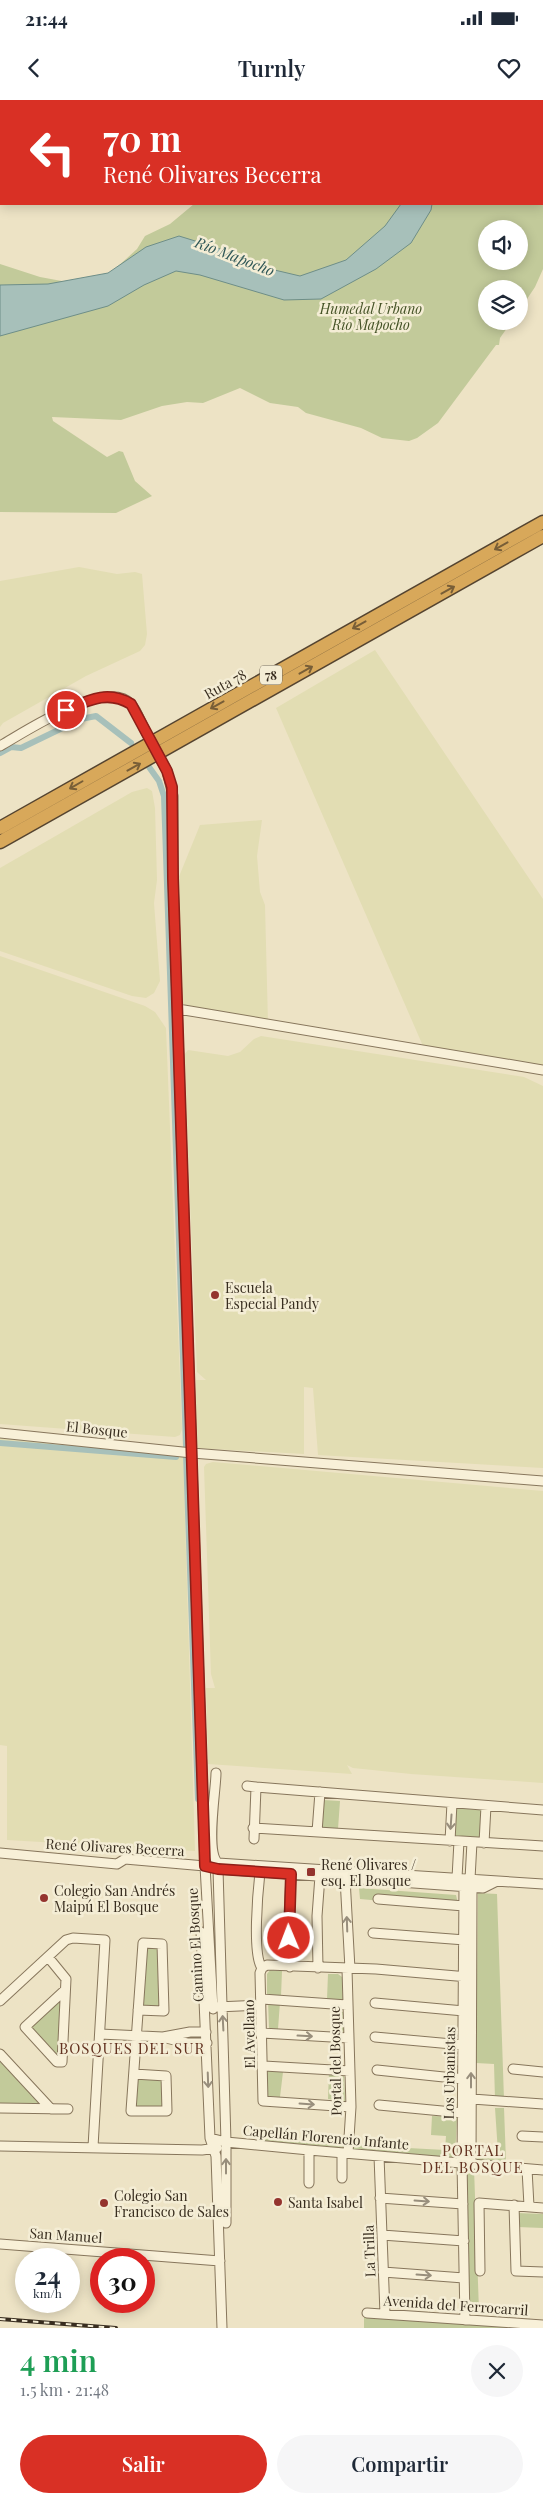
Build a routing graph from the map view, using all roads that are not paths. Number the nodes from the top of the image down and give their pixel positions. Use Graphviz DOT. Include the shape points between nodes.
graph roads {
  1 [pos="543,522"];
  2 [pos="543,536"];
  3 [pos="0,746"];
  4 [pos="0,828"];
  5 [pos="0,842"];
  6 [pos="178,1010"];
  7 [pos="543,1070"];
  8 [pos="0,1433"];
  9 [pos="192,1453"];
  10 [pos="543,1481"];
  11 [pos="216,1773"];
  12 [pos="320,1792"];
  13 [pos="452,1803"];
  14 [pos="486,1806"];
  15 [pos="543,1810"];
  16 [pos="253,1828"];
  17 [pos="316,1832"];
  18 [pos="254,1839"];
  19 [pos="454,1841"];
  20 [pos="472,1842"];
  21 [pos="484,1843"];
  22 [pos="543,1846"];
  23 [pos="0,1853"];
  24 [pos="205,1866"];
  25 [pos="218,1869"];
  26 [pos="260,1872"];
  27 [pos="291,1874"];
  28 [pos="320,1876"];
  29 [pos="345,1878"];
  30 [pos="457,1878"];
  31 [pos="397,1882"];
  32 [pos="469,1884"];
  33 [pos="543,1884"];
  34 [pos="378,1899"];
  35 [pos="396,1900"];
  36 [pos="464,1906"];
  37 [pos="201,1932"];
  38 [pos="373,1932"];
  39 [pos="465,1940"];
  40 [pos="48,1957"];
  41 [pos="290,1967"];
  42 [pos="262,1968"];
  43 [pos="318,1968"];
  44 [pos="349,1969"];
  45 [pos="468,1977"];
  46 [pos="65,1990"];
  47 [pos="0,2001"];
  48 [pos="261,2002"];
  49 [pos="375,2004"];
  50 [pos="222,2005"];
  51 [pos="347,2005"];
  52 [pos="213,2009"];
  53 [pos="138,2010"];
  54 [pos="464,2011"];
  55 [pos="206,2032"];
  56 [pos="262,2033"];
  57 [pos="100,2034"];
  58 [pos="137,2036"];
  59 [pos="163,2037"];
  60 [pos="375,2037"];
  61 [pos="349,2038"];
  62 [pos="207,2044"];
  63 [pos="463,2045"];
  64 [pos="0,2054"];
  65 [pos="264,2066"];
  66 [pos="513,2069"];
  67 [pos="377,2070"];
  68 [pos="350,2071"];
  69 [pos="543,2072"];
  70 [pos="134,2074"];
  71 [pos="463,2079"];
  72 [pos="472,2099"];
  73 [pos="543,2104"];
  74 [pos="379,2105"];
  75 [pos="351,2107"];
  76 [pos="0,2108"];
  77 [pos="51,2109"];
  78 [pos="68,2109"];
  79 [pos="463,2113"];
  80 [pos="522,2136"];
  81 [pos="543,2137"];
  82 [pos="210,2138"];
  83 [pos="226,2142"];
  84 [pos="0,2146"];
  85 [pos="93,2148"];
  86 [pos="213,2149"];
  87 [pos="309,2150"];
  88 [pos="345,2153"];
  89 [pos="379,2156"];
  90 [pos="466,2163"];
  91 [pos="528,2168"];
  92 [pos="543,2170"];
  93 [pos="342,2178"];
  94 [pos="308,2183"];
  95 [pos="226,2190"];
  96 [pos="380,2198"];
  97 [pos="218,2204"];
  98 [pos="463,2204"];
  99 [pos="514,2205"];
  100 [pos="529,2206"];
  101 [pos="543,2208"];
  102 [pos="226,2223"];
  103 [pos="382,2235"];
  104 [pos="464,2241"];
  105 [pos="0,2244"];
  106 [pos="220,2261"];
  107 [pos="480,2271"];
  108 [pos="383,2272"];
  109 [pos="543,2272"];
  110 [pos="464,2278"];
  111 [pos="367,2313"];
  112 [pos="385,2314"];
  113 [pos="466,2320"];
  114 [pos="543,2325"];
  115 [pos="222,2328"];
  1 -- 4 [label="highway, Ruta 78 / 78, one-way"];
  5 -- 2 [label="highway, Ruta 78 / 78, one-way"];
  3 -- 6 [label="street, Camino El Bosque, bridge" via="95,698 108,696 131,704 167,771 173,796"];
  6 -- 7 [label="street"];
  6 -- 9 [label="street, Camino El Bosque"];
  8 -- 9 [label="street, El Bosque"];
  9 -- 10 [label="street, El Bosque"];
  9 -- 24 [label="street, Camino El Bosque"];
  11 -- 30 [label="street, René Olivares Becerra" via="212,1826 214,1857 218,1863"];
  12 -- 13 [label="street"];
  12 -- 16 [label="street" via="252,1786"];
  12 -- 17 [label="street"];
  13 -- 14 [label="street"];
  13 -- 19 [label="street, one-way"];
  14 -- 15 [label="street"];
  14 -- 21 [label="street"];
  16 -- 17 [label="street"];
  16 -- 18 [label="street"];
  17 -- 19 [label="street"];
  19 -- 20 [label="street"];
  19 -- 30 [label="street"];
  20 -- 21 [label="street"];
  20 -- 32 [label="street"];
  21 -- 22 [label="street"];
  23 -- 24 [label="street, René Olivares Becerra" via="117,1864 126,1859"];
  24 -- 25 [label="street, René Olivares Becerra"];
  24 -- 52 [label="street, Camino El Bosque"];
  25 -- 26 [label="street, René Olivares Becerra"];
  25 -- 50 [label="street, Camino El Bosque"];
  26 -- 27 [label="street, René Olivares Becerra"];
  26 -- 42 [label="street, El Avellano" via="257,1926 258,1961"];
  27 -- 28 [label="street, René Olivares Becerra"];
  27 -- 41 [label="street"];
  28 -- 29 [label="street, René Olivares Becerra"];
  28 -- 43 [label="street"];
  29 -- 31 [label="street, René Olivares Becerra"];
  44 -- 29 [label="street, Portal del Bosque, one-way"];
  30 -- 32 [label="street, René Olivares Becerra"];
  31 -- 32 [label="street, René Olivares Becerra"];
  31 -- 35 [label="street"];
  32 -- 33 [label="street, René Olivares Becerra" via="486,1888 497,1881"];
  32 -- 36 [label="street, Los Urbanistas"];
  32 -- 45 [label="street, Los Urbanistas"];
  34 -- 35 [label="street"];
  35 -- 36 [label="street"];
  36 -- 39 [label="street, Los Urbanistas"];
  37 -- 55 [label="street, Camino El Bosque"];
  38 -- 39 [label="street"];
  39 -- 45 [label="street, Los Urbanistas"];
  40 -- 46 [label="street" via="65,1976"];
  40 -- 47 [label="street"];
  40 -- 57 [label="street" via="69,1939 105,1940"];
  41 -- 42 [label="street"];
  41 -- 43 [label="street"];
  42 -- 48 [label="street, El Avellano"];
  43 -- 44 [label="street"];
  44 -- 45 [label="street"];
  44 -- 51 [label="street, Portal del Bosque"];
  45 -- 54 [label="street, Los Urbanistas"];
  72 -- 45 [label="street, Los Urbanistas, one-way"];
  46 -- 46 [label="street" via="62,2062 55,2061 25,2027"];
  48 -- 50 [label="street"];
  48 -- 51 [label="street"];
  48 -- 56 [label="street, El Avellano"];
  49 -- 54 [label="street"];
  50 -- 52 [label="street, Camino El Bosque"];
  83 -- 50 [label="street, Camino El Bosque, one-way"];
  51 -- 61 [label="street, Portal del Bosque"];
  52 -- 55 [label="street, Camino El Bosque" via="211,2027"];
  53 -- 53 [label="street" via="143,1943 162,1944 164,2012"];
  53 -- 58 [label="street"];
  54 -- 63 [label="street, Los Urbanistas"];
  55 -- 59 [label="street"];
  55 -- 62 [label="street, Camino El Bosque"];
  56 -- 61 [label="street, one-way"];
  56 -- 65 [label="street, El Avellano"];
  57 -- 58 [label="street"];
  57 -- 85 [label="street"];
  58 -- 59 [label="street"];
  58 -- 70 [label="street"];
  59 -- 62 [label="street"];
  60 -- 63 [label="street"];
  61 -- 68 [label="street, Portal del Bosque"];
  62 -- 82 [label="street, Camino El Bosque, one-way"];
  63 -- 71 [label="street, Los Urbanistas"];
  64 -- 77 [label="street"];
  65 -- 68 [label="street"];
  65 -- 75 [label="street, El Avellano, one-way" via="263,2101"];
  66 -- 69 [label="street"];
  67 -- 71 [label="street"];
  68 -- 75 [label="street, Portal del Bosque"];
  70 -- 70 [label="street" via="166,2076 167,2112 131,2111"];
  71 -- 79 [label="street, Los Urbanistas"];
  72 -- 73 [label="street"];
  72 -- 90 [label="street, Los Urbanistas"];
  74 -- 79 [label="street"];
  75 -- 88 [label="street, Portal del Bosque"];
  76 -- 77 [label="street"];
  77 -- 78 [label="street"];
  79 -- 90 [label="street, Los Urbanistas"];
  80 -- 81 [label="street"];
  82 -- 83 [label="street, Capellán Florencio Infante"];
  82 -- 86 [label="street, Camino El Bosque"];
  83 -- 86 [label="street, Capellán Florencio Infante"];
  83 -- 87 [label="street, Capellán Florencio Infante"];
  95 -- 83 [label="street, Camino El Bosque, one-way"];
  84 -- 85 [label="street, Capellán Florencio Infante"];
  85 -- 86 [label="street, Capellán Florencio Infante"];
  86 -- 97 [label="street, Camino El Bosque"];
  87 -- 88 [label="street, Capellán Florencio Infante"];
  87 -- 94 [label="street"];
  88 -- 89 [label="street, Capellán Florencio Infante"];
  88 -- 93 [label="street, Portal del Bosque"];
  89 -- 90 [label="street, Capellán Florencio Infante"];
  89 -- 96 [label="street, La Trilla"];
  90 -- 91 [label="street, Capellán Florencio Infante"];
  90 -- 98 [label="street, Los Urbanistas"];
  91 -- 92 [label="street, Capellán Florencio Infante"];
  91 -- 100 [label="street"];
  95 -- 97 [label="street, Camino El Bosque"];
  95 -- 102 [label="street, Camino El Bosque"];
  96 -- 98 [label="street, one-way"];
  96 -- 103 [label="street, La Trilla"];
  97 -- 106 [label="street, Camino El Bosque"];
  98 -- 104 [label="street, Los Urbanistas"];
  99 -- 100 [label="street"];
  99 -- 107 [label="street" via="479,2203"];
  99 -- 109 [label="street" via="516,2271"];
  100 -- 101 [label="street"];
  103 -- 104 [label="street"];
  103 -- 108 [label="street, La Trilla"];
  104 -- 110 [label="street, Los Urbanistas"];
  105 -- 106 [label="street, San Manuel"];
  106 -- 115 [label="street, Camino El Bosque"];
  108 -- 110 [label="street, one-way"];
  108 -- 112 [label="street, La Trilla"];
  110 -- 113 [label="street, Los Urbanistas"];
  111 -- 112 [label="street, Avenida del Ferrocarril"];
  112 -- 113 [label="street, Avenida del Ferrocarril"];
  113 -- 114 [label="street, Avenida del Ferrocarril"];
}
